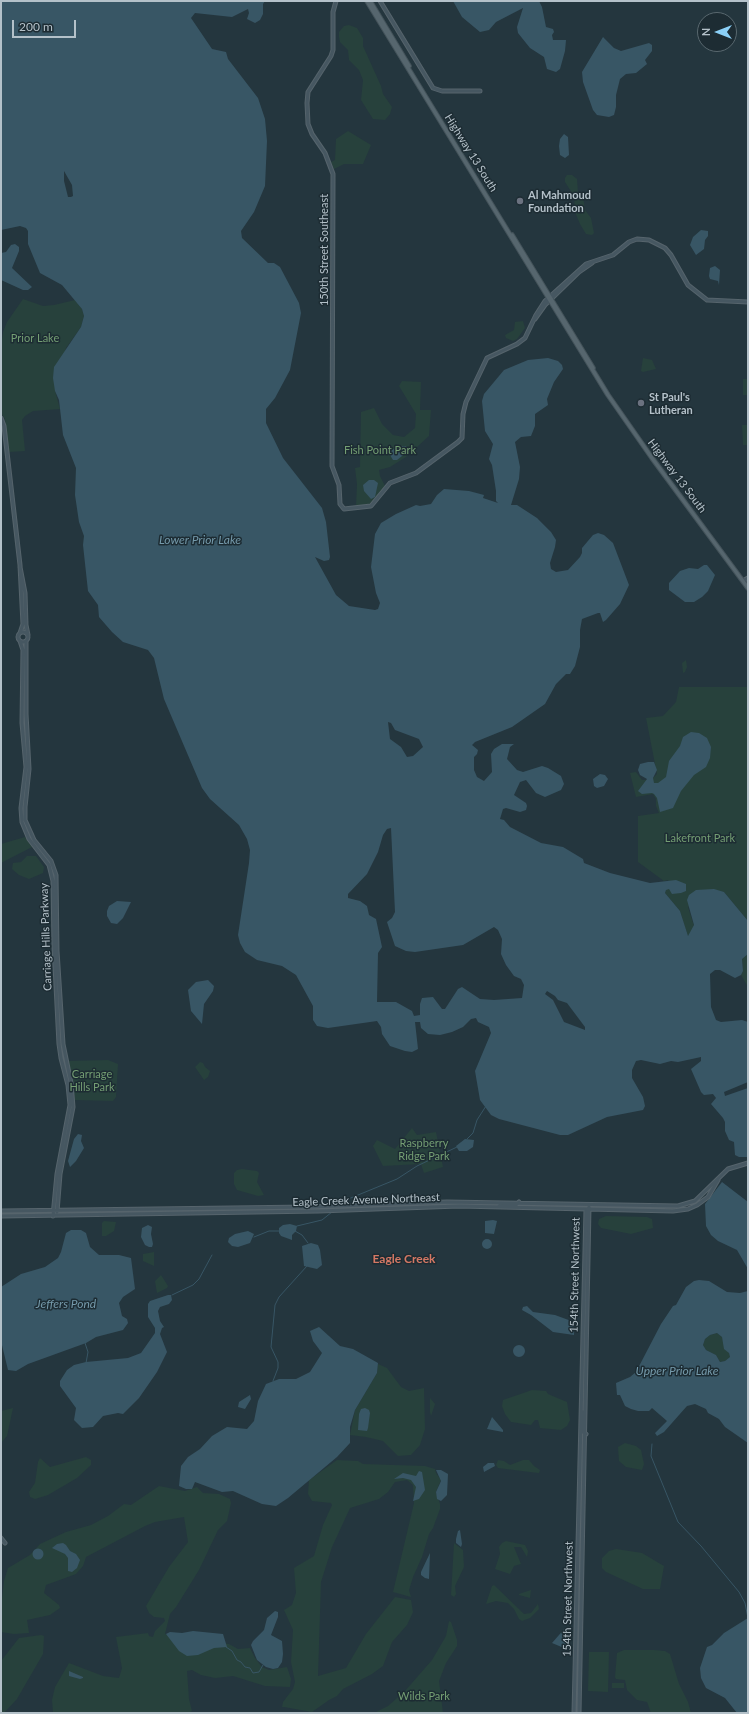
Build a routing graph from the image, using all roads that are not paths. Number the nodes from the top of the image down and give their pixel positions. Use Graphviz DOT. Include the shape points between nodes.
graph roads {
  1 [pos="336,1"];
  2 [pos="367,1"];
  3 [pos="370,1"];
  4 [pos="380,1"];
  5 [pos="418,84"];
  6 [pos="480,91"];
  7 [pos="550,299"];
  8 [pos="748,302"];
  9 [pos="1,418"];
  10 [pos="20,565"];
  11 [pos="748,578"];
  12 [pos="743,581"];
  13 [pos="748,588"];
  14 [pos="20,633"];
  15 [pos="28,635"];
  16 [pos="20,641"];
  17 [pos="26,642"];
  18 [pos="748,1163"];
  19 [pos="718,1180"];
  20 [pos="519,1202"];
  21 [pos="588,1204"];
  22 [pos="493,1207"];
  23 [pos="588,1209"];
  24 [pos="1,1211"];
  25 [pos="55,1211"];
  26 [pos="1,1216"];
  27 [pos="53,1216"];
  28 [pos="57,1216"];
  29 [pos="582,1402"];
  30 [pos="586,1434"];
  31 [pos="1,1538"];
  32 [pos="5,1543"];
  33 [pos="574,1713"];
  34 [pos="579,1713"];
  1 -- 7 [label="street, 150th Street Southeast" via="333,12 333,50 308,92 307,103 310,128 325,153 333,174 332,466 339,485 340,504 344,509 371,506 390,483 416,473 462,438 466,402 487,358 523,340 539,310"];
  2 -- 5 [label="main road, Highway 13 South"];
  3 -- 5 [label="main road, Highway 13 South"];
  4 -- 6 [label="street" via="433,88 442,91"];
  5 -- 7 [label="main road, Highway 13 South"];
  7 -- 8 [label="street" via="593,262 613,255 636,239 649,240 665,248 688,285 707,300"];
  7 -- 12 [label="main road, Highway 13 South" via="594,373 652,458"];
  9 -- 10 [label="street"];
  10 -- 14 [label="street" via="23,624"];
  10 -- 15 [label="street"];
  11 -- 12 [label="street"];
  12 -- 13 [label="main road, Highway 13 South"];
  14 -- 15 [label="street"];
  14 -- 16 [label="street"];
  15 -- 17 [label="street"];
  16 -- 17 [label="street"];
  16 -- 25 [label="street, Carriage Hills Parkway" via="23,650 22,723 26,767 21,808 22,822 29,839 49,865 53,881 61,1058 70,1105 57,1174"];
  17 -- 25 [label="street, Carriage Hills Parkway" via="29,769 25,820 34,840 51,861 56,875 57,951 63,1044 73,1107"];
  18 -- 19 [label="street, Eagle Creek Avenue Northeast" via="728,1169"];
  19 -- 21 [label="street, Eagle Creek Avenue Northeast" via="704,1195 688,1204"];
  19 -- 23 [label="street, Eagle Creek Avenue Northeast" via="708,1197 688,1209"];
  20 -- 21 [label="street, Eagle Creek Avenue Northeast"];
  20 -- 22 [label="street" via="516,1205"];
  20 -- 25 [label="street, Eagle Creek Avenue Northeast"];
  21 -- 23 [label="street, 154th Street Northwest"];
  22 -- 23 [label="street, Eagle Creek Avenue Northeast"];
  22 -- 28 [label="street, Eagle Creek Avenue Northeast"];
  23 -- 29 [label="street, 154th Street Northwest"];
  23 -- 30 [label="street, 154th Street Northwest"];
  24 -- 25 [label="street, Eagle Creek Avenue Northeast"];
  25 -- 27 [label="street, Carriage Hills Parkway"];
  25 -- 28 [label="street, Carriage Hills Parkway"];
  26 -- 27 [label="street, Eagle Creek Avenue Northeast"];
  27 -- 28 [label="street, Eagle Creek Avenue Northeast"];
  29 -- 30 [label="street" via="583,1432"];
  29 -- 33 [label="street, 154th Street Northwest"];
  30 -- 34 [label="street, 154th Street Northwest"];
  31 -- 32 [label="street"];
}
